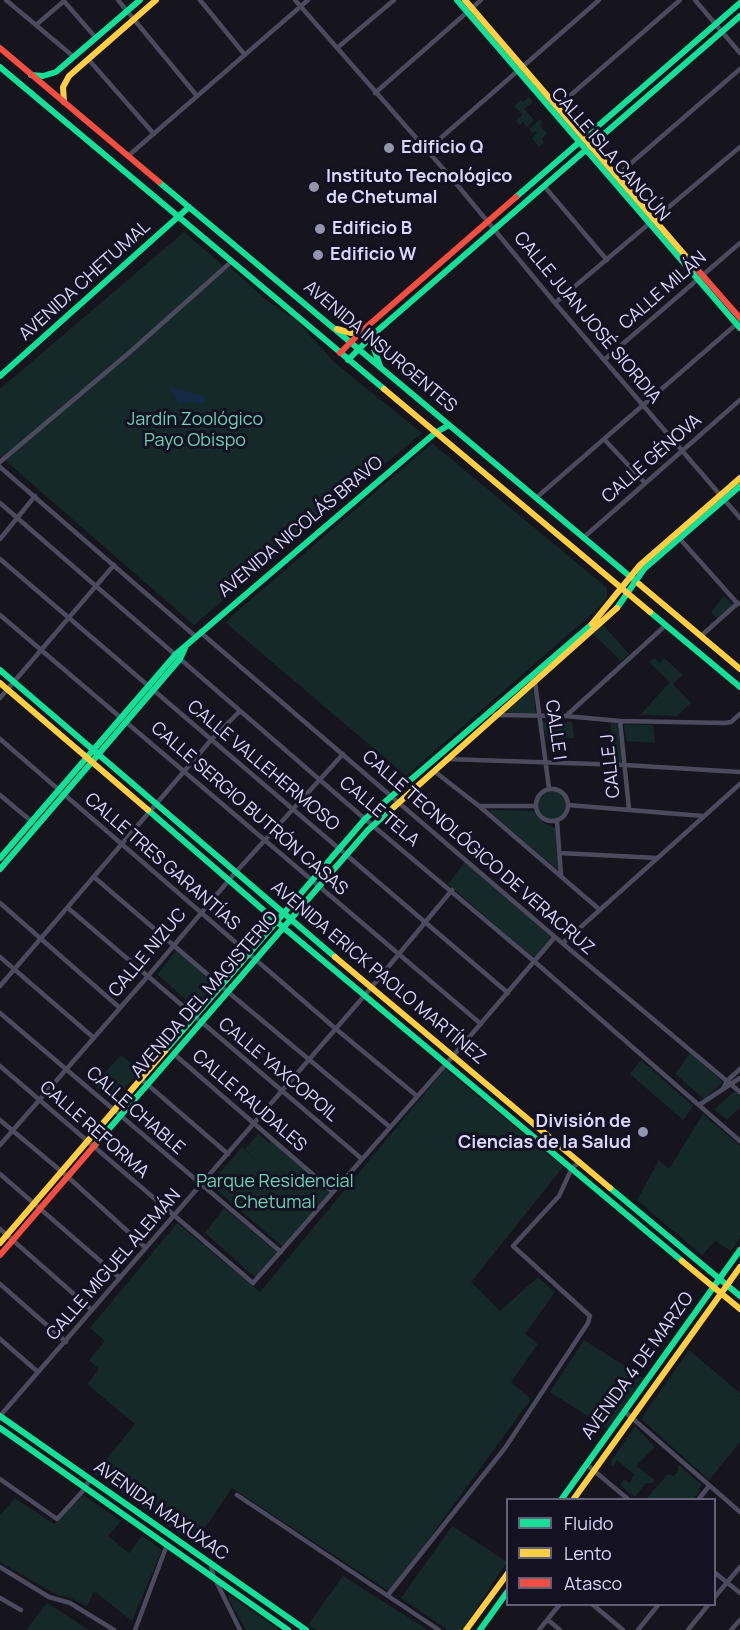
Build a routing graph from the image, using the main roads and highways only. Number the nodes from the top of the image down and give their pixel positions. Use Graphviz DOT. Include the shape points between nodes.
graph roads {
  1 [pos="140,0"];
  2 [pos="156,0"];
  3 [pos="457,0"];
  4 [pos="465,0"];
  5 [pos="740,3"];
  6 [pos="470,10"];
  7 [pos="740,16"];
  8 [pos="0,48"];
  9 [pos="0,67"];
  10 [pos="519,68"];
  11 [pos="31,75"];
  12 [pos="64,103"];
  13 [pos="93,127"];
  14 [pos="84,138"];
  15 [pos="581,140"];
  16 [pos="588,148"];
  17 [pos="145,170"];
  18 [pos="136,182"];
  19 [pos="189,207"];
  20 [pos="179,218"];
  21 [pos="326,322"];
  22 [pos="739,323"];
  23 [pos="332,328"];
  24 [pos="363,330"];
  25 [pos="376,332"];
  26 [pos="317,333"];
  27 [pos="350,343"];
  28 [pos="358,349"];
  29 [pos="340,353"];
  30 [pos="348,360"];
  31 [pos="382,368"];
  32 [pos="0,376"];
  33 [pos="442,420"];
  34 [pos="449,425"];
  35 [pos="435,433"];
  36 [pos="740,478"];
  37 [pos="740,486"];
  38 [pos="722,498"];
  39 [pos="632,579"];
  40 [pos="624,590"];
  41 [pos="740,669"];
  42 [pos="0,670"];
  43 [pos="0,683"];
  44 [pos="740,687"];
  45 [pos="494,713"];
  46 [pos="96,752"];
  47 [pos="89,760"];
  48 [pos="431,768"];
  49 [pos="4,854"];
  50 [pos="0,869"];
  51 [pos="284,915"];
  52 [pos="290,920"];
  53 [pos="277,922"];
  54 [pos="284,928"];
  55 [pos="10,1238"];
  56 [pos="0,1243"];
  57 [pos="740,1250"];
  58 [pos="0,1255"];
  59 [pos="740,1267"];
  60 [pos="720,1279"];
  61 [pos="727,1285"];
  62 [pos="714,1287"];
  63 [pos="721,1293"];
  64 [pos="740,1296"];
  65 [pos="740,1309"];
  66 [pos="0,1416"];
  67 [pos="0,1428"];
  68 [pos="564,1498"];
  69 [pos="574,1498"];
  70 [pos="506,1574"];
  71 [pos="506,1592"];
  72 [pos="288,1630"];
  73 [pos="306,1630"];
  74 [pos="466,1630"];
  75 [pos="480,1630"];
  1 -- 11 [label="main road" via="51,75"];
  2 -- 12 [label="main road" via="65,81"];
  3 -- 6 [label="main road, CALLE ISLA CANCÚN"];
  4 -- 6 [label="main road, CALLE ISLA CANCÚN"];
  5 -- 15 [label="main road"];
  6 -- 10 [label="main road, CALLE ISLA CANCÚN"];
  7 -- 16 [label="main road"];
  8 -- 11 [label="main road, AVENIDA INSURGENTES"];
  9 -- 14 [label="main road, AVENIDA INSURGENTES"];
  10 -- 15 [label="main road, CALLE ISLA CANCÚN"];
  10 -- 15 [label="main road, CALLE ISLA CANCÚN" via="557,107"];
  11 -- 12 [label="main road, AVENIDA INSURGENTES"];
  12 -- 13 [label="main road, AVENIDA INSURGENTES"];
  13 -- 14 [label="main road"];
  13 -- 17 [label="main road, AVENIDA INSURGENTES"];
  14 -- 18 [label="main road, AVENIDA INSURGENTES"];
  15 -- 16 [label="main road, CALLE ISLA CANCÚN"];
  15 -- 24 [label="main road"];
  16 -- 22 [label="main road, CALLE ISLA CANCÚN"];
  16 -- 25 [label="main road"];
  17 -- 18 [label="main road"];
  17 -- 19 [label="main road, AVENIDA INSURGENTES"];
  18 -- 20 [label="main road, AVENIDA INSURGENTES"];
  19 -- 20 [label="main road, AVENIDA CHETUMAL"];
  19 -- 21 [label="main road, AVENIDA INSURGENTES"];
  20 -- 26 [label="main road, AVENIDA INSURGENTES"];
  20 -- 32 [label="main road, AVENIDA CHETUMAL"];
  21 -- 23 [label="main road, AVENIDA INSURGENTES"];
  21 -- 26 [label="main road"];
  23 -- 24 [label="main road" via="351,333"];
  23 -- 27 [label="main road, AVENIDA INSURGENTES"];
  24 -- 27 [label="main road"];
  25 -- 28 [label="main road"];
  25 -- 31 [label="main road" via="372,346"];
  26 -- 29 [label="main road, AVENIDA INSURGENTES"];
  27 -- 28 [label="main road, AVENIDA INSURGENTES"];
  27 -- 29 [label="main road"];
  28 -- 30 [label="main road"];
  28 -- 31 [label="main road, AVENIDA INSURGENTES"];
  29 -- 30 [label="main road, AVENIDA INSURGENTES"];
  30 -- 35 [label="main road, AVENIDA INSURGENTES"];
  31 -- 33 [label="main road, AVENIDA INSURGENTES"];
  33 -- 34 [label="main road, AVENIDA INSURGENTES"];
  33 -- 35 [label="main road, AVENIDA NICOLÁS BRAVO"];
  34 -- 35 [label="main road, AVENIDA NICOLÁS BRAVO"];
  34 -- 39 [label="main road, AVENIDA INSURGENTES"];
  35 -- 40 [label="main road, AVENIDA INSURGENTES"];
  35 -- 46 [label="main road, AVENIDA NICOLÁS BRAVO" via="198,634"];
  36 -- 38 [label="main road"];
  37 -- 38 [label="main road"];
  38 -- 39 [label="main road, AVENIDA DEL MAGISTERIO"];
  39 -- 40 [label="main road, AVENIDA DEL MAGISTERIO"];
  39 -- 41 [label="main road, AVENIDA INSURGENTES"];
  40 -- 44 [label="main road, AVENIDA INSURGENTES"];
  40 -- 45 [label="main road, AVENIDA DEL MAGISTERIO"];
  42 -- 46 [label="main road, AVENIDA ERICK PAOLO MARTÍNEZ"];
  43 -- 47 [label="main road, AVENIDA ERICK PAOLO MARTÍNEZ"];
  45 -- 48 [label="main road, AVENIDA DEL MAGISTERIO"];
  45 -- 48 [label="main road, AVENIDA DEL MAGISTERIO" via="446,759"];
  46 -- 47 [label="main road, AVENIDA NICOLÁS BRAVO"];
  46 -- 51 [label="main road, AVENIDA ERICK PAOLO MARTÍNEZ"];
  47 -- 49 [label="main road, AVENIDA NICOLÁS BRAVO"];
  47 -- 53 [label="main road, AVENIDA ERICK PAOLO MARTÍNEZ"];
  48 -- 51 [label="main road, AVENIDA DEL MAGISTERIO" via="365,819"];
  48 -- 52 [label="main road, AVENIDA DEL MAGISTERIO" via="373,825"];
  49 -- 50 [label="main road, AVENIDA NICOLÁS BRAVO"];
  51 -- 52 [label="main road, AVENIDA ERICK PAOLO MARTÍNEZ"];
  51 -- 53 [label="main road, AVENIDA DEL MAGISTERIO"];
  52 -- 54 [label="main road, AVENIDA DEL MAGISTERIO"];
  52 -- 60 [label="main road, AVENIDA ERICK PAOLO MARTÍNEZ"];
  53 -- 54 [label="main road, AVENIDA ERICK PAOLO MARTÍNEZ"];
  53 -- 55 [label="main road, AVENIDA DEL MAGISTERIO" via="61,1172"];
  54 -- 55 [label="main road, AVENIDA DEL MAGISTERIO" via="40,1209"];
  54 -- 62 [label="main road, AVENIDA ERICK PAOLO MARTÍNEZ"];
  55 -- 56 [label="main road, AVENIDA DEL MAGISTERIO"];
  55 -- 58 [label="main road, AVENIDA DEL MAGISTERIO"];
  57 -- 60 [label="main road, AVENIDA 4 DE MARZO"];
  59 -- 61 [label="main road, AVENIDA 4 DE MARZO"];
  60 -- 61 [label="main road, AVENIDA ERICK PAOLO MARTÍNEZ"];
  60 -- 62 [label="main road, AVENIDA 4 DE MARZO"];
  61 -- 63 [label="main road, AVENIDA 4 DE MARZO"];
  61 -- 64 [label="main road, AVENIDA ERICK PAOLO MARTÍNEZ"];
  62 -- 63 [label="main road, AVENIDA ERICK PAOLO MARTÍNEZ"];
  62 -- 68 [label="main road, AVENIDA 4 DE MARZO"];
  63 -- 65 [label="main road, AVENIDA ERICK PAOLO MARTÍNEZ"];
  63 -- 69 [label="main road, AVENIDA 4 DE MARZO"];
  66 -- 73 [label="main road, AVENIDA MAXUXAC"];
  67 -- 72 [label="main road, AVENIDA MAXUXAC"];
  70 -- 74 [label="main road"];
  71 -- 75 [label="main road"];
}
